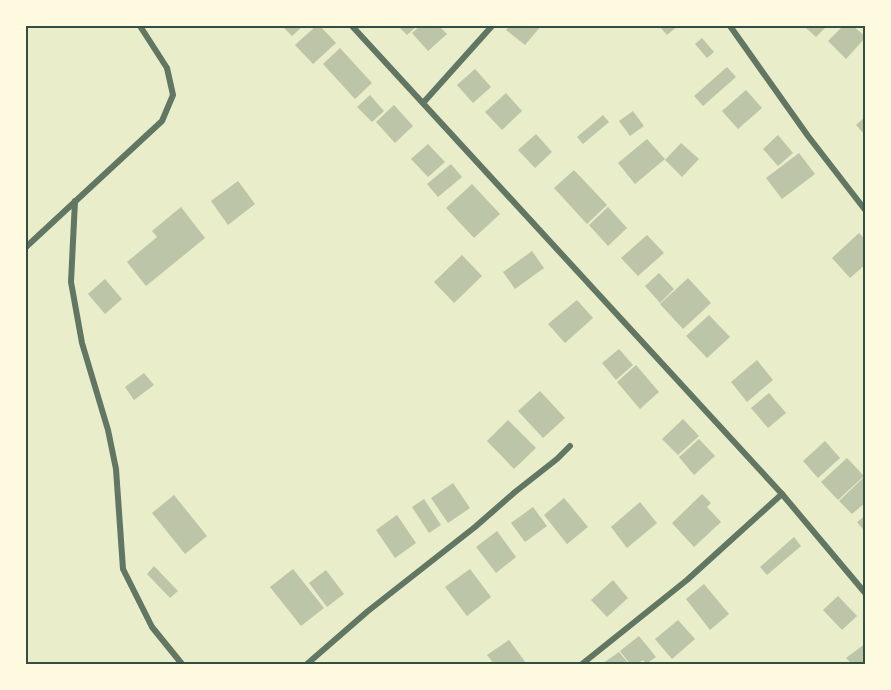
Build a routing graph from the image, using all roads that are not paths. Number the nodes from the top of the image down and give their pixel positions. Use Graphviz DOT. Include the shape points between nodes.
graph roads {
  1 [pos="140,26"];
  2 [pos="352,26"];
  3 [pos="492,26"];
  4 [pos="730,26"];
  5 [pos="423,103"];
  6 [pos="75,201"];
  7 [pos="866,211"];
  8 [pos="26,247"];
  9 [pos="570,446"];
  10 [pos="782,494"];
  11 [pos="866,594"];
  12 [pos="182,664"];
  13 [pos="307,664"];
  14 [pos="582,664"];
  1 -- 6 [label="street" via="168,68 172,95 162,121"];
  2 -- 5 [label="street"];
  3 -- 5 [label="street"];
  4 -- 7 [label="street"];
  5 -- 10 [label="street"];
  6 -- 8 [label="street"];
  6 -- 12 [label="street" via="71,282 82,343 116,469 123,569 152,627"];
  9 -- 13 [label="street"];
  10 -- 11 [label="street"];
  10 -- 14 [label="street" via="687,580"];
}
